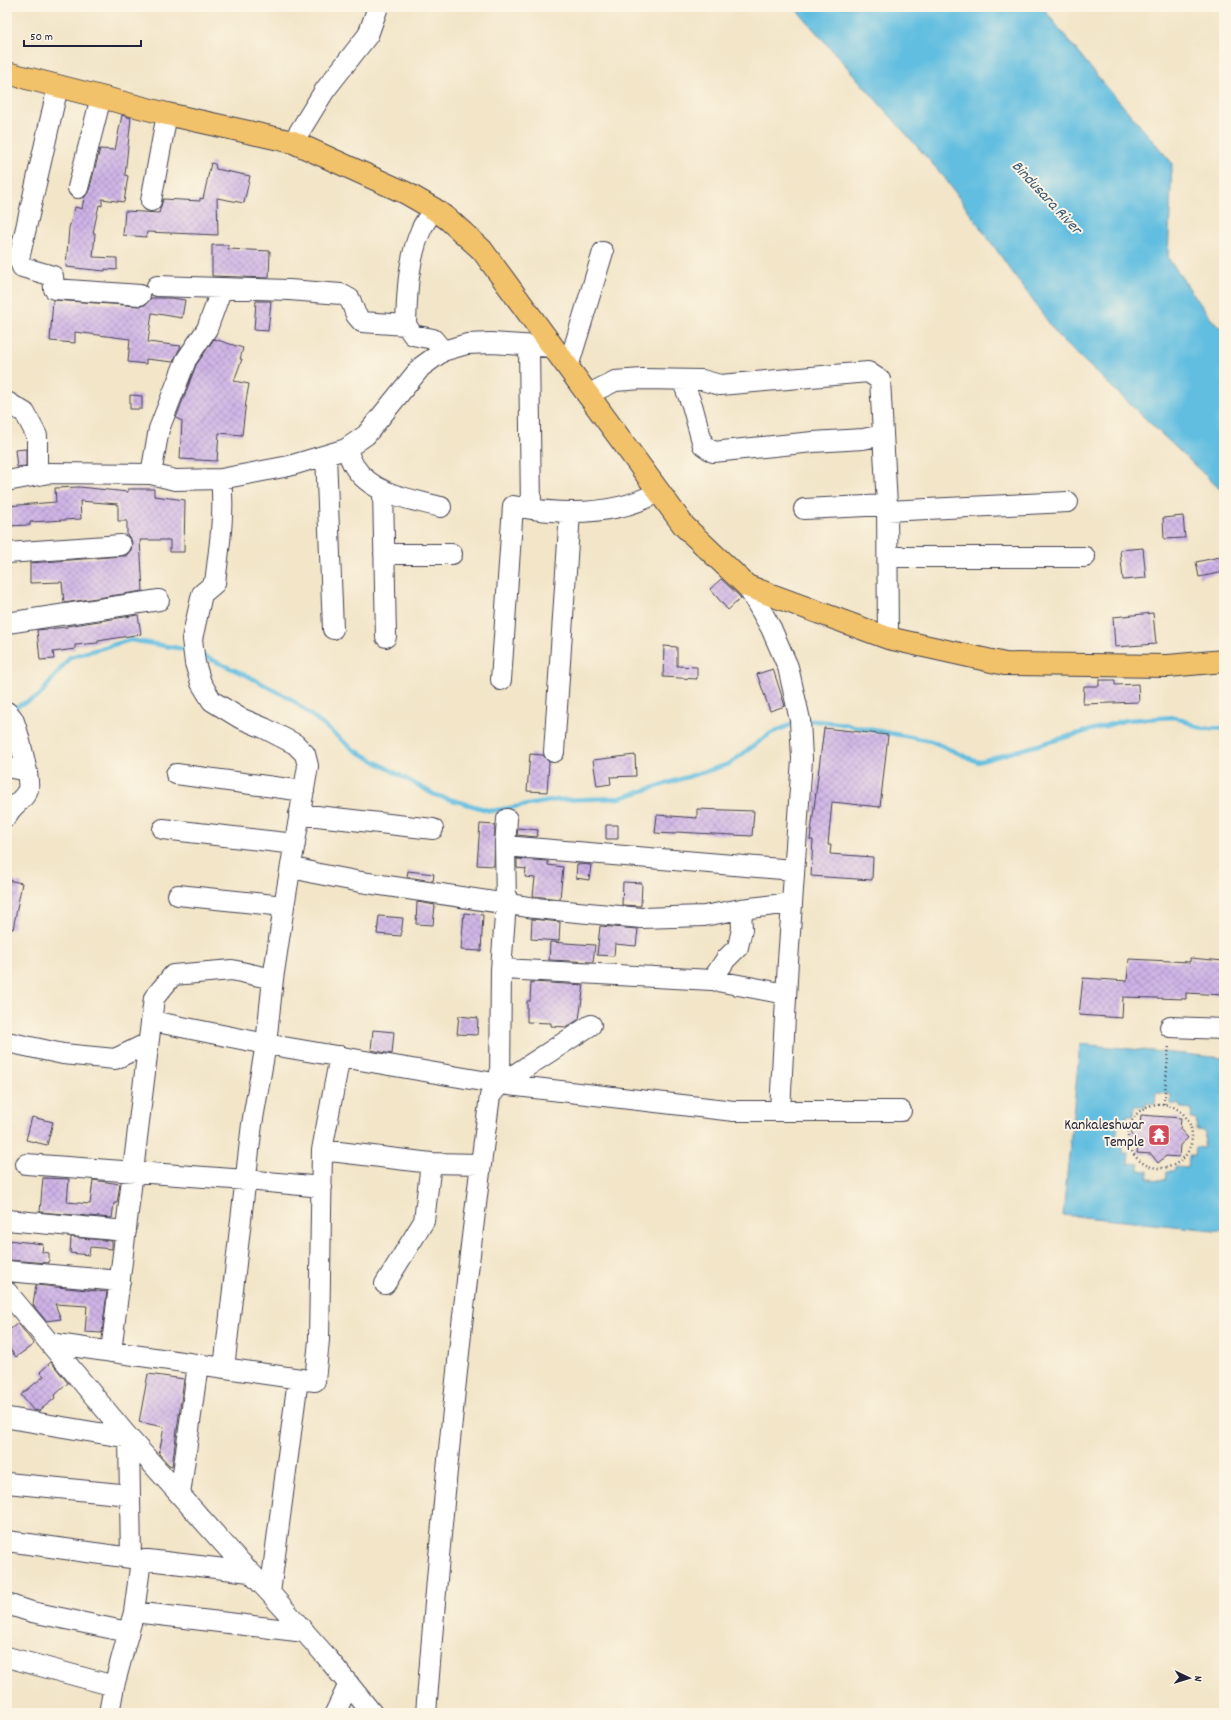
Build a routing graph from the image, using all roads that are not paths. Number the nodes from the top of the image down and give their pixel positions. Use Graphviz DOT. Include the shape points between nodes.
graph roads {
  1 [pos="378,7"];
  2 [pos="7,73"];
  3 [pos="58,86"];
  4 [pos="101,97"];
  5 [pos="167,114"];
  6 [pos="293,142"];
  7 [pos="78,188"];
  8 [pos="150,201"];
  9 [pos="434,209"];
  10 [pos="603,252"];
  11 [pos="222,288"];
  12 [pos="406,325"];
  13 [pos="529,346"];
  14 [pos="553,347"];
  15 [pos="444,352"];
  16 [pos="568,367"];
  17 [pos="682,380"];
  18 [pos="587,395"];
  19 [pos="7,402"];
  20 [pos="883,435"];
  21 [pos="346,450"];
  22 [pos="326,455"];
  23 [pos="152,474"];
  24 [pos="37,475"];
  25 [pos="221,479"];
  26 [pos="7,481"];
  27 [pos="383,490"];
  28 [pos="658,492"];
  29 [pos="1068,502"];
  30 [pos="441,507"];
  31 [pos="887,508"];
  32 [pos="531,509"];
  33 [pos="804,509"];
  34 [pos="570,512"];
  35 [pos="121,545"];
  36 [pos="7,553"];
  37 [pos="384,554"];
  38 [pos="452,554"];
  39 [pos="888,557"];
  40 [pos="1084,557"];
  41 [pos="747,586"];
  42 [pos="159,600"];
  43 [pos="7,623"];
  44 [pos="333,629"];
  45 [pos="386,637"];
  46 [pos="888,638"];
  47 [pos="1224,661"];
  48 [pos="501,680"];
  49 [pos="7,712"];
  50 [pos="554,752"];
  51 [pos="7,767"];
  52 [pos="27,771"];
  53 [pos="176,774"];
  54 [pos="304,792"];
  55 [pos="299,814"];
  56 [pos="7,816"];
  57 [pos="507,819"];
  58 [pos="163,829"];
  59 [pos="433,829"];
  60 [pos="296,844"];
  61 [pos="505,846"];
  62 [pos="291,867"];
  63 [pos="794,870"];
  64 [pos="178,895"];
  65 [pos="506,903"];
  66 [pos="792,903"];
  67 [pos="284,906"];
  68 [pos="741,909"];
  69 [pos="501,969"];
  70 [pos="273,979"];
  71 [pos="712,980"];
  72 [pos="786,994"];
  73 [pos="152,1021"];
  74 [pos="591,1025"];
  75 [pos="1170,1027"];
  76 [pos="1224,1029"];
  77 [pos="7,1042"];
  78 [pos="148,1043"];
  79 [pos="266,1044"];
  80 [pos="340,1056"];
  81 [pos="500,1084"];
  82 [pos="780,1110"];
  83 [pos="901,1111"];
  84 [pos="322,1150"];
  85 [pos="431,1163"];
  86 [pos="26,1164"];
  87 [pos="481,1164"];
  88 [pos="133,1172"];
  89 [pos="246,1180"];
  90 [pos="322,1187"];
  91 [pos="7,1220"];
  92 [pos="126,1231"];
  93 [pos="7,1271"];
  94 [pos="120,1281"];
  95 [pos="386,1284"];
  96 [pos="7,1292"];
  97 [pos="50,1343"];
  98 [pos="111,1352"];
  99 [pos="198,1364"];
  100 [pos="224,1368"];
  101 [pos="298,1379"];
  102 [pos="9,1418"];
  103 [pos="129,1438"];
  104 [pos="7,1483"];
  105 [pos="130,1495"];
  106 [pos="180,1495"];
  107 [pos="7,1541"];
  108 [pos="136,1559"];
  109 [pos="250,1572"];
  110 [pos="270,1592"];
  111 [pos="7,1604"];
  112 [pos="134,1612"];
  113 [pos="128,1632"];
  114 [pos="304,1632"];
  115 [pos="7,1657"];
  116 [pos="349,1684"];
  117 [pos="114,1686"];
  118 [pos="110,1713"];
  119 [pos="335,1713"];
  120 [pos="372,1713"];
  121 [pos="426,1713"];
  1 -- 6 [label="street" via="368,35 325,90"];
  2 -- 3 [label="main road"];
  3 -- 4 [label="main road"];
  3 -- 11 [label="street" via="19,259 22,267 53,276 54,289 148,291"];
  4 -- 5 [label="main road"];
  4 -- 7 [label="street"];
  5 -- 6 [label="main road"];
  5 -- 8 [label="street"];
  6 -- 9 [label="main road" via="406,193"];
  9 -- 12 [label="street" via="421,229 413,252 408,282"];
  9 -- 14 [label="main road" via="482,250"];
  10 -- 16 [label="street"];
  11 -- 12 [label="street" via="341,294 350,299 356,315 362,322"];
  11 -- 23 [label="street" via="207,329 186,360 159,429"];
  12 -- 15 [label="street" via="413,335 433,339"];
  13 -- 14 [label="street"];
  13 -- 15 [label="street" via="467,344"];
  13 -- 32 [label="street"];
  14 -- 16 [label="main road"];
  15 -- 21 [label="street" via="421,367 366,434"];
  16 -- 18 [label="main road"];
  17 -- 18 [label="street" via="642,379 615,382"];
  17 -- 20 [label="street" via="703,444 713,452"];
  17 -- 20 [label="street" via="702,380 720,385 868,372 880,380"];
  18 -- 28 [label="main road"];
  19 -- 24 [label="street" via="25,413 37,436"];
  20 -- 31 [label="street"];
  21 -- 22 [label="street"];
  21 -- 27 [label="street" via="354,466 366,480"];
  22 -- 25 [label="street" via="289,466"];
  22 -- 44 [label="street"];
  23 -- 24 [label="street"];
  23 -- 25 [label="street" via="176,480"];
  24 -- 26 [label="street"];
  25 -- 54 [label="street" via="222,520 215,583 202,594 197,612 192,639 195,663 201,683 212,701 240,718 295,744 305,754 308,766"];
  27 -- 30 [label="street"];
  27 -- 37 [label="street"];
  28 -- 34 [label="street" via="646,499 611,509"];
  28 -- 41 [label="main road" via="684,526"];
  29 -- 31 [label="street"];
  31 -- 33 [label="street"];
  31 -- 39 [label="street"];
  32 -- 34 [label="street"];
  32 -- 48 [label="street" via="513,506"];
  34 -- 50 [label="street"];
  35 -- 36 [label="street"];
  37 -- 38 [label="street"];
  37 -- 45 [label="street"];
  39 -- 40 [label="street"];
  39 -- 46 [label="street"];
  41 -- 46 [label="main road"];
  41 -- 63 [label="street" via="771,628 788,667 800,720 802,759"];
  42 -- 43 [label="street"];
  46 -- 47 [label="main road" via="1005,664 1168,666"];
  49 -- 52 [label="street" via="13,720"];
  51 -- 52 [label="street"];
  52 -- 56 [label="street" via="28,789"];
  53 -- 54 [label="street"];
  54 -- 55 [label="street"];
  55 -- 59 [label="street"];
  55 -- 60 [label="street"];
  57 -- 61 [label="street"];
  58 -- 60 [label="street"];
  60 -- 62 [label="street"];
  61 -- 63 [label="street"];
  61 -- 65 [label="street"];
  62 -- 65 [label="street" via="361,882"];
  62 -- 67 [label="street"];
  63 -- 66 [label="street"];
  64 -- 67 [label="street"];
  65 -- 68 [label="street" via="641,918 704,916"];
  65 -- 69 [label="street"];
  66 -- 68 [label="street"];
  66 -- 72 [label="street"];
  67 -- 70 [label="street"];
  68 -- 71 [label="street" via="742,929 738,947"];
  69 -- 71 [label="street"];
  69 -- 81 [label="street"];
  70 -- 73 [label="street" via="232,970 173,975 154,998"];
  70 -- 79 [label="street"];
  71 -- 72 [label="street"];
  72 -- 82 [label="street"];
  73 -- 78 [label="street"];
  73 -- 79 [label="street"];
  74 -- 81 [label="street"];
  75 -- 76 [label="street"];
  77 -- 78 [label="street" via="63,1054 115,1059"];
  78 -- 88 [label="street"];
  79 -- 80 [label="street"];
  79 -- 89 [label="street" via="252,1124"];
  80 -- 81 [label="street"];
  80 -- 84 [label="street"];
  81 -- 82 [label="street" via="734,1111"];
  81 -- 87 [label="street" via="490,1096"];
  82 -- 83 [label="street"];
  84 -- 85 [label="street"];
  84 -- 90 [label="street"];
  85 -- 87 [label="street"];
  85 -- 95 [label="street" via="424,1221"];
  86 -- 88 [label="street"];
  87 -- 121 [label="street" via="456,1390"];
  88 -- 89 [label="street"];
  88 -- 92 [label="street"];
  89 -- 90 [label="street"];
  89 -- 100 [label="street"];
  90 -- 101 [label="street" via="319,1340 315,1381"];
  91 -- 92 [label="street"];
  92 -- 94 [label="street"];
  93 -- 94 [label="street"];
  94 -- 98 [label="street"];
  96 -- 97 [label="street"];
  97 -- 98 [label="street"];
  97 -- 103 [label="street"];
  98 -- 99 [label="street"];
  99 -- 100 [label="street"];
  99 -- 106 [label="street"];
  100 -- 101 [label="street"];
  101 -- 110 [label="street"];
  102 -- 103 [label="street"];
  103 -- 105 [label="street"];
  103 -- 106 [label="street"];
  104 -- 105 [label="street"];
  105 -- 108 [label="street"];
  106 -- 109 [label="street"];
  107 -- 108 [label="street"];
  108 -- 109 [label="street"];
  108 -- 112 [label="street"];
  109 -- 110 [label="street"];
  110 -- 114 [label="street"];
  111 -- 113 [label="street" via="32,1612"];
  112 -- 113 [label="street"];
  112 -- 114 [label="street"];
  113 -- 117 [label="street"];
  114 -- 116 [label="street"];
  115 -- 117 [label="street"];
  116 -- 119 [label="street"];
  116 -- 120 [label="street"];
  117 -- 118 [label="street"];
}
